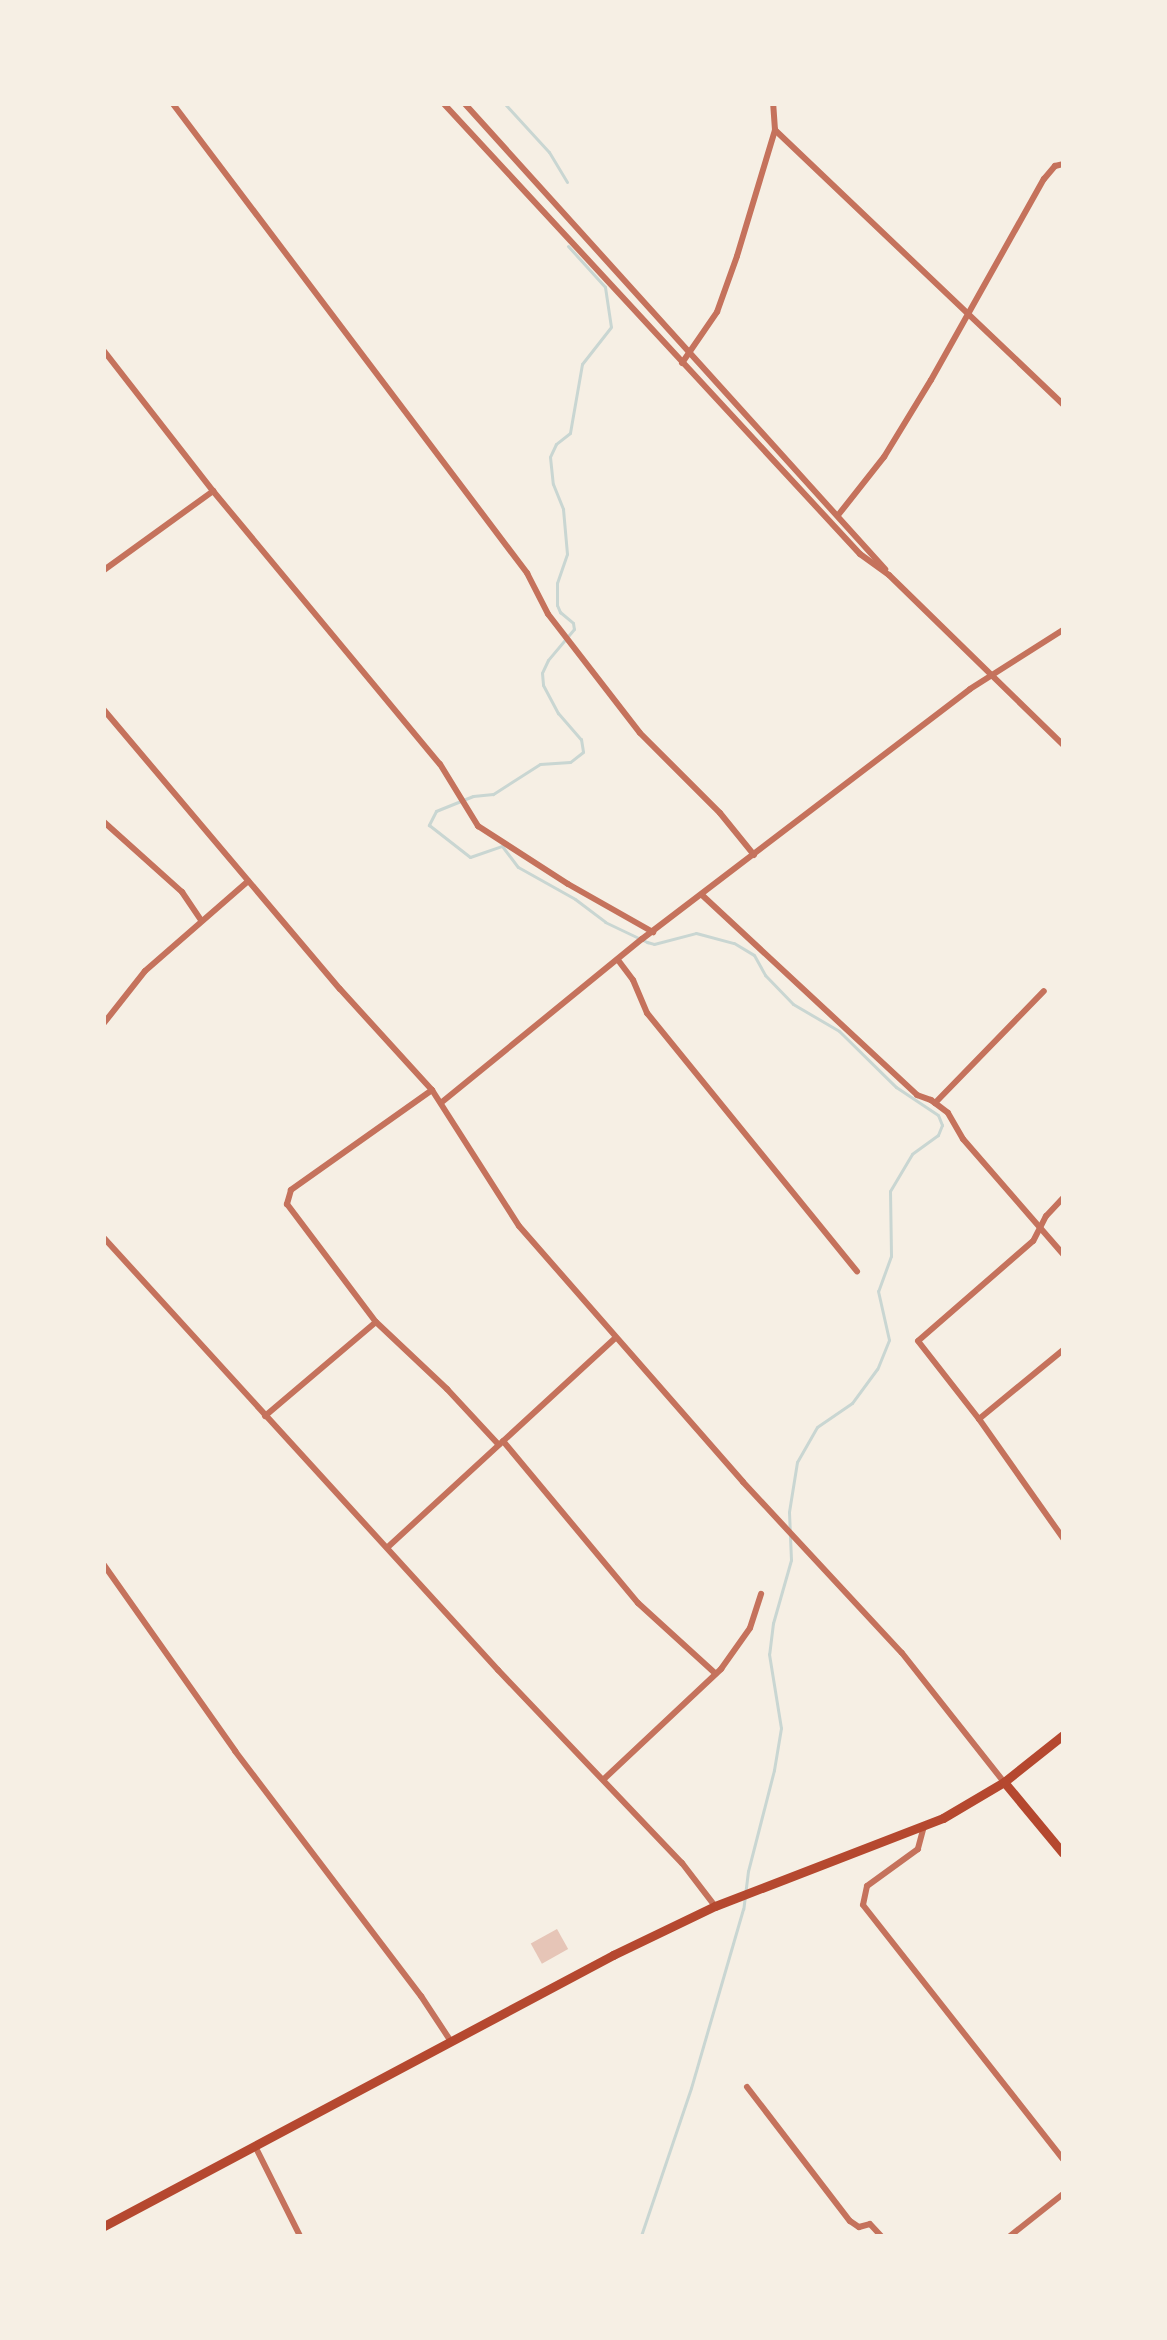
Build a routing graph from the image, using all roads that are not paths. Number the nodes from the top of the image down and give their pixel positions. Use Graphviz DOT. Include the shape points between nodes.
graph roads {
  1 [pos="173,104"];
  2 [pos="444,104"];
  3 [pos="465,104"];
  4 [pos="773,104"];
  5 [pos="775,130"];
  6 [pos="1063,164"];
  7 [pos="969,311"];
  8 [pos="104,351"];
  9 [pos="691,354"];
  10 [pos="682,363"];
  11 [pos="1063,404"];
  12 [pos="213,491"];
  13 [pos="839,514"];
  14 [pos="104,570"];
  15 [pos="889,575"];
  16 [pos="1063,630"];
  17 [pos="991,673"];
  18 [pos="104,710"];
  19 [pos="1063,745"];
  20 [pos="104,822"];
  21 [pos="754,855"];
  22 [pos="248,881"];
  23 [pos="702,895"];
  24 [pos="201,920"];
  25 [pos="653,932"];
  26 [pos="618,960"];
  27 [pos="1044,991"];
  28 [pos="104,1023"];
  29 [pos="432,1090"];
  30 [pos="442,1102"];
  31 [pos="935,1103"];
  32 [pos="1063,1198"];
  33 [pos="1040,1229"];
  34 [pos="104,1238"];
  35 [pos="1063,1254"];
  36 [pos="857,1271"];
  37 [pos="376,1322"];
  38 [pos="615,1338"];
  39 [pos="1063,1350"];
  40 [pos="265,1416"];
  41 [pos="979,1419"];
  42 [pos="501,1443"];
  43 [pos="1063,1538"];
  44 [pos="389,1546"];
  45 [pos="104,1565"];
  46 [pos="761,1594"];
  47 [pos="716,1674"];
  48 [pos="1063,1735"];
  49 [pos="604,1779"];
  50 [pos="1004,1782"];
  51 [pos="924,1826"];
  52 [pos="1063,1853"];
  53 [pos="715,1906"];
  54 [pos="450,2040"];
  55 [pos="747,2087"];
  56 [pos="255,2146"];
  57 [pos="1063,2159"];
  58 [pos="1063,2194"];
  59 [pos="104,2226"];
  60 [pos="300,2236"];
  61 [pos="881,2236"];
  62 [pos="1010,2236"];
  1 -- 21 [label="street" via="527,573 548,614 640,733"];
  2 -- 10 [label="street"];
  3 -- 9 [label="street"];
  4 -- 5 [label="street"];
  5 -- 7 [label="street"];
  5 -- 9 [label="street" via="717,312"];
  6 -- 7 [label="street" via="1044,179"];
  7 -- 11 [label="street"];
  7 -- 13 [label="street" via="884,457"];
  8 -- 12 [label="street"];
  9 -- 10 [label="street"];
  9 -- 13 [label="street"];
  10 -- 15 [label="street" via="860,554"];
  12 -- 14 [label="street"];
  12 -- 25 [label="street" via="440,764 478,826"];
  13 -- 15 [label="street"];
  15 -- 17 [label="street"];
  16 -- 17 [label="street"];
  17 -- 19 [label="street"];
  17 -- 21 [label="street"];
  18 -- 22 [label="street"];
  20 -- 24 [label="street" via="182,892"];
  21 -- 23 [label="street"];
  22 -- 24 [label="street"];
  22 -- 29 [label="street"];
  23 -- 25 [label="street"];
  23 -- 31 [label="street" via="917,1095"];
  24 -- 28 [label="street" via="145,971"];
  25 -- 26 [label="street"];
  26 -- 30 [label="street"];
  26 -- 36 [label="street" via="647,1013"];
  27 -- 31 [label="street"];
  29 -- 30 [label="street"];
  29 -- 37 [label="street" via="287,1196 287,1204"];
  30 -- 38 [label="street" via="503,1204"];
  31 -- 33 [label="street"];
  32 -- 33 [label="street"];
  33 -- 35 [label="street"];
  33 -- 41 [label="street" via="1033,1241 918,1341"];
  34 -- 40 [label="street"];
  37 -- 40 [label="street"];
  37 -- 42 [label="street"];
  38 -- 42 [label="street"];
  38 -- 50 [label="street" via="902,1653"];
  39 -- 41 [label="street"];
  40 -- 44 [label="street"];
  41 -- 43 [label="street"];
  42 -- 44 [label="street"];
  42 -- 47 [label="street" via="638,1603"];
  44 -- 49 [label="street"];
  45 -- 54 [label="street"];
  46 -- 47 [label="street" via="750,1628"];
  47 -- 49 [label="street"];
  48 -- 50 [label="main road"];
  49 -- 53 [label="street"];
  50 -- 51 [label="main road"];
  50 -- 52 [label="main road"];
  51 -- 53 [label="main road"];
  51 -- 57 [label="street" via="918,1849 867,1886 863,1905"];
  53 -- 54 [label="main road"];
  54 -- 56 [label="main road"];
  55 -- 61 [label="street" via="850,2221 859,2227 870,2224"];
  56 -- 59 [label="main road"];
  56 -- 60 [label="street"];
  58 -- 62 [label="street"];
}
